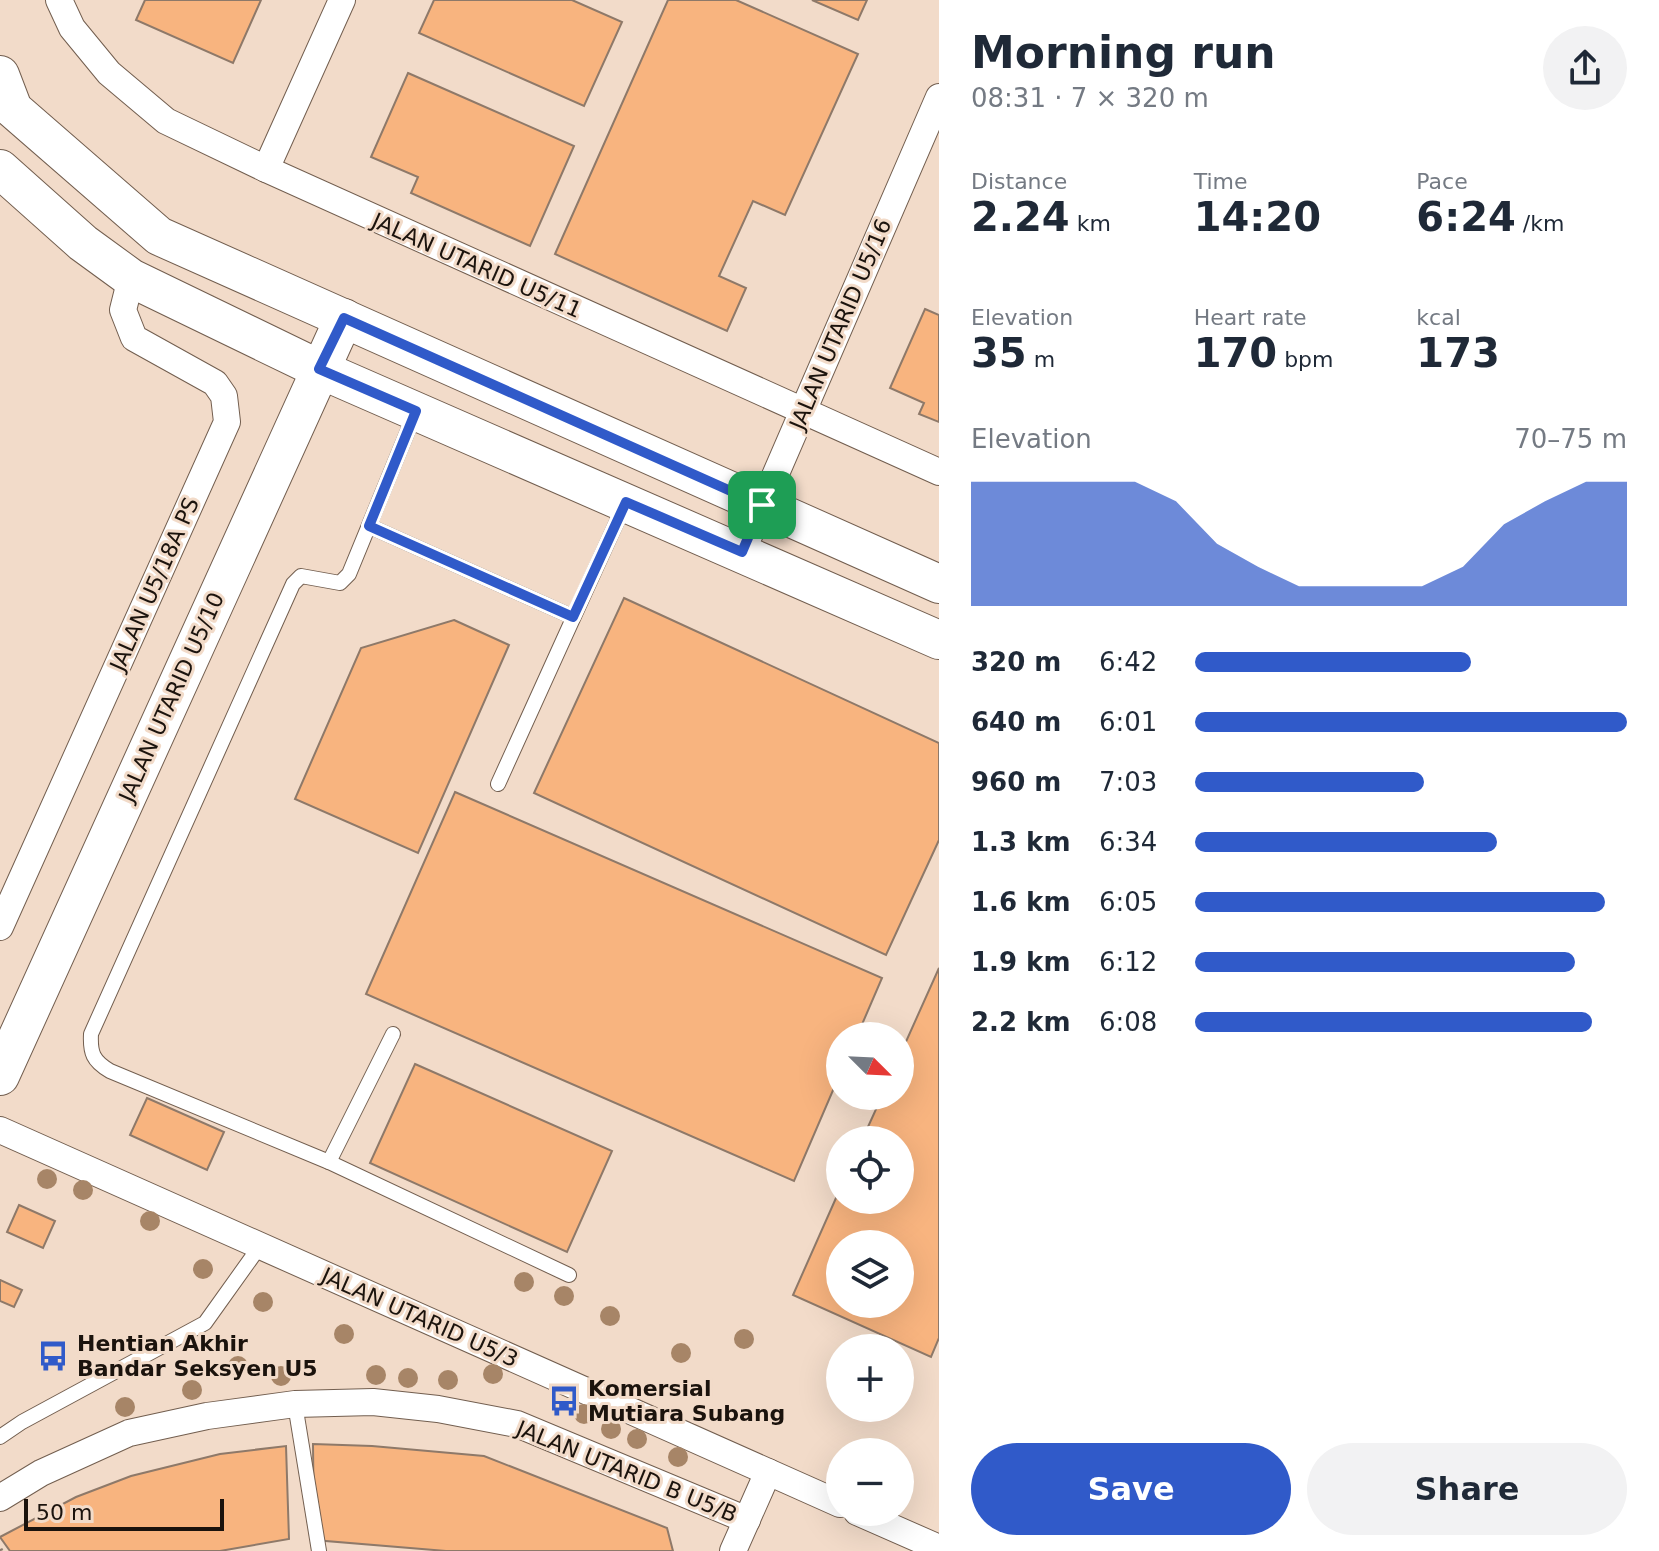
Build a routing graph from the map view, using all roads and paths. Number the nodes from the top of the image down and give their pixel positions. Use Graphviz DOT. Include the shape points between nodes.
graph roads {
  1 [pos="59,0"];
  2 [pos="342,0"];
  3 [pos="0,75"];
  4 [pos="939,97"];
  5 [pos="0,169"];
  6 [pos="266,169"];
  7 [pos="131,278"];
  8 [pos="344,318"];
  9 [pos="319,369"];
  10 [pos="416,411"];
  11 [pos="802,412"];
  12 [pos="939,472"];
  13 [pos="626,502"];
  14 [pos="762,505"];
  15 [pos="369,526"];
  16 [pos="742,552"];
  17 [pos="939,584"];
  18 [pos="573,617"];
  19 [pos="939,640"];
  20 [pos="498,784"];
  21 [pos="0,927"];
  22 [pos="393,1034"];
  23 [pos="0,1076"];
  24 [pos="0,1130"];
  25 [pos="329,1162"];
  26 [pos="260,1246"];
  27 [pos="569,1275"];
  28 [pos="295,1404"];
  29 [pos="0,1437"];
  30 [pos="768,1472"];
  31 [pos="0,1498"];
  32 [pos="826,1498"];
  33 [pos="747,1520"];
  34 [pos="889,1526"];
  35 [pos="939,1548"];
  36 [pos="319,1551"];
  37 [pos="733,1551"];
  1 -- 6 [label="street, JALAN UTARID U5/11" via="72,28 109,73 166,121"];
  2 -- 6 [label="street"];
  3 -- 8 [label="street" via="13,109 159,236"];
  4 -- 11 [label="street, JALAN UTARID U5/16"];
  5 -- 7 [label="street"];
  6 -- 11 [label="street, JALAN UTARID U5/11"];
  7 -- 9 [label="street"];
  7 -- 21 [label="street, JALAN U5/18A PS" via="123,310 134,338 215,383 224,396 227,422"];
  8 -- 9 [label="street, JALAN UTARID U5/10"];
  8 -- 14 [label="street"];
  9 -- 10 [label="street"];
  9 -- 23 [label="street, JALAN UTARID U5/10"];
  10 -- 13 [label="street"];
  10 -- 15 [label="lane"];
  11 -- 12 [label="street, JALAN UTARID U5/11"];
  11 -- 14 [label="street, JALAN UTARID U5/16"];
  13 -- 16 [label="street"];
  13 -- 18 [label="lane"];
  14 -- 16 [label="street, JALAN UTARID U5/16"];
  14 -- 17 [label="street"];
  15 -- 18 [label="lane"];
  15 -- 25 [label="lane" via="340,583 301,576 293,584 91,1034 90,1051 110,1071"];
  16 -- 19 [label="street"];
  18 -- 20 [label="lane"];
  22 -- 25 [label="lane"];
  24 -- 26 [label="street, JALAN UTARID U5/3"];
  25 -- 27 [label="lane"];
  26 -- 29 [label="lane" via="205,1323"];
  26 -- 30 [label="street, JALAN UTARID U5/3"];
  28 -- 31 [label="street, JALAN UTARID B U5/B" via="129,1433"];
  28 -- 33 [label="street, JALAN UTARID B U5/B" via="373,1402 517,1424"];
  28 -- 36 [label="lane"];
  30 -- 32 [label="street, JALAN UTARID U5/3"];
  30 -- 33 [label="street"];
  33 -- 37 [label="street"];
  34 -- 35 [label="street"];
}
